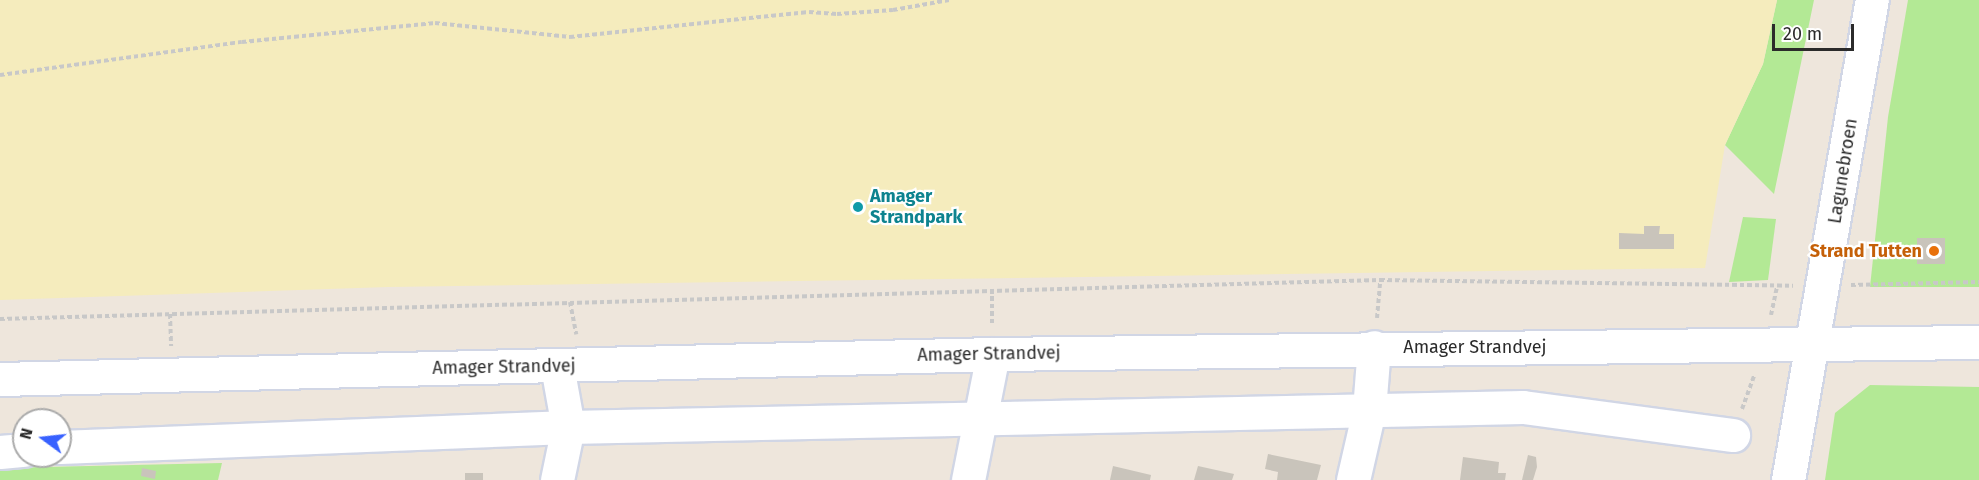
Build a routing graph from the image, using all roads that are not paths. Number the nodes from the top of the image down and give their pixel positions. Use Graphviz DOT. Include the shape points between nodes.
graph roads {
  1 [pos="1872,0"];
  2 [pos="1979,342"];
  3 [pos="1815,343"];
  4 [pos="1374,347"];
  5 [pos="993,354"];
  6 [pos="557,366"];
  7 [pos="0,379"];
  8 [pos="1369,410"];
  9 [pos="981,421"];
  10 [pos="568,427"];
  11 [pos="1733,435"];
  12 [pos="72,447"];
  13 [pos="565,474"];
  14 [pos="1791,479"];
  15 [pos="968,480"];
  16 [pos="1353,480"];
  1 -- 3 [label="street, Lagunebroen"];
  2 -- 3 [label="street, Amager Strandvej"];
  3 -- 4 [label="street, Amager Strandvej"];
  3 -- 14 [label="street, Lagunebroen"];
  4 -- 5 [label="street, Amager Strandvej"];
  4 -- 8 [label="street"];
  5 -- 6 [label="street, Amager Strandvej"];
  5 -- 9 [label="street"];
  6 -- 7 [label="street, Amager Strandvej"];
  6 -- 10 [label="street"];
  8 -- 9 [label="street"];
  8 -- 11 [label="street" via="1523,407"];
  8 -- 16 [label="street"];
  9 -- 10 [label="street"];
  9 -- 15 [label="street"];
  10 -- 12 [label="street"];
  10 -- 13 [label="street"];
}
